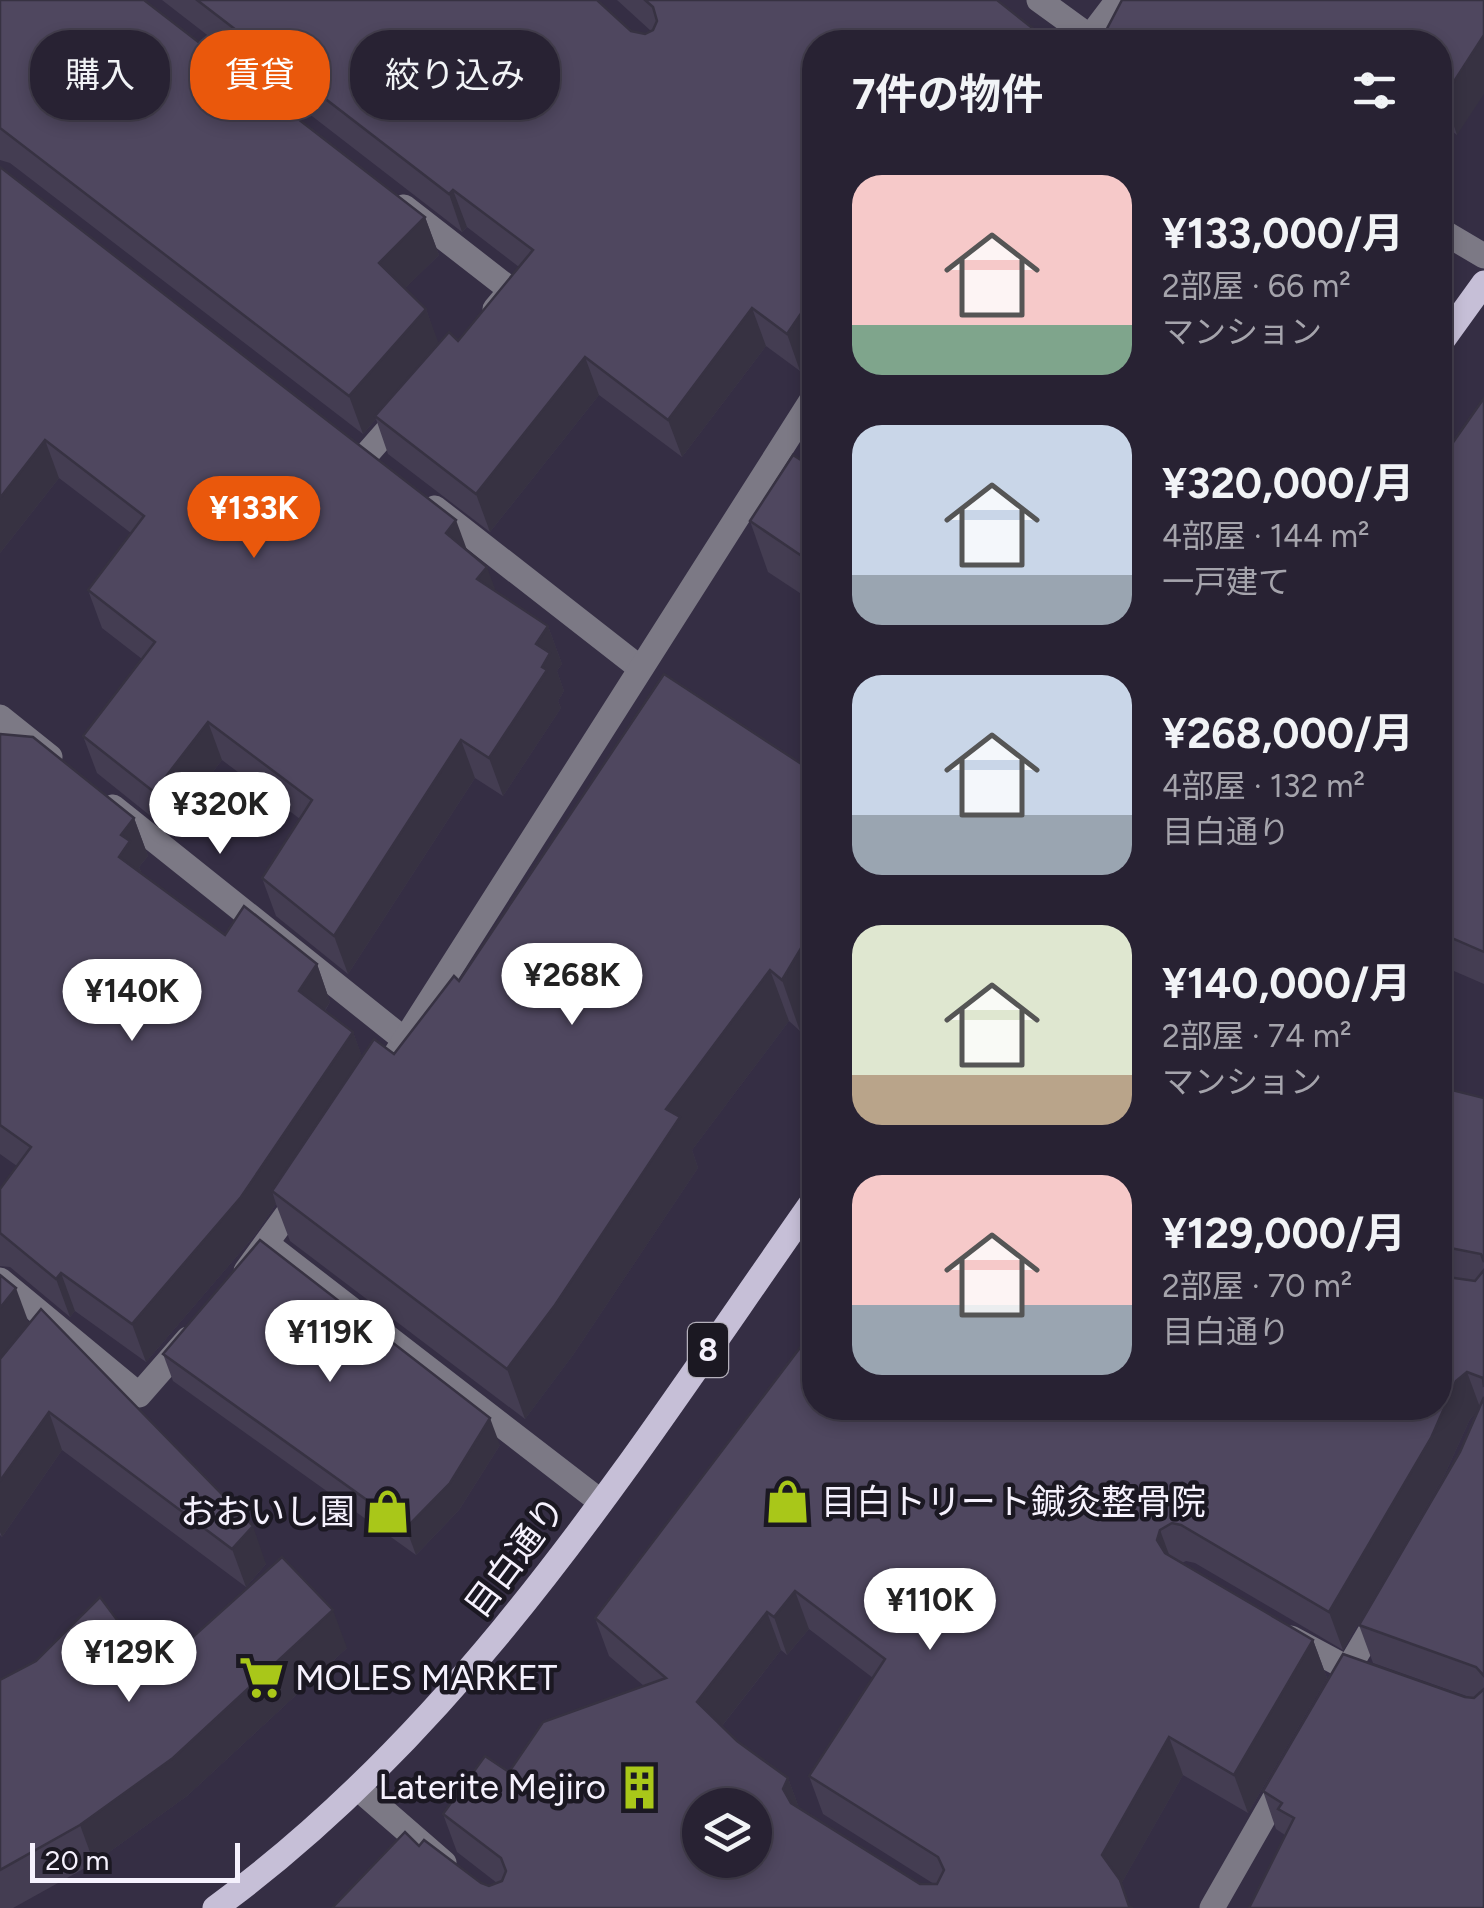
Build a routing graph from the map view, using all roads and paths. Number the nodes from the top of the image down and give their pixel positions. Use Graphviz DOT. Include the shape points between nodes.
graph roads {
  1 [pos="1039,0"];
  2 [pos="1118,0"];
  3 [pos="1076,30"];
  4 [pos="1098,30"];
  5 [pos="386,194"];
  6 [pos="1452,237"];
  7 [pos="1484,256"];
  8 [pos="1484,282"];
  9 [pos="1452,327"];
  10 [pos="472,335"];
  11 [pos="419,395"];
  12 [pos="802,415"];
  13 [pos="366,455"];
  14 [pos="412,490"];
  15 [pos="640,668"];
  16 [pos="0,716"];
  17 [pos="406,1040"];
  18 [pos="384,1072"];
  19 [pos="321,1166"];
  20 [pos="802,1216"];
  21 [pos="268,1245"];
  22 [pos="0,1280"];
  23 [pos="229,1290"];
  24 [pos="204,1320"];
  25 [pos="53,1324"];
  26 [pos="32,1349"];
  27 [pos="600,1502"];
  28 [pos="1398,1585"];
  29 [pos="1267,1624"];
  30 [pos="1347,1671"];
  31 [pos="1381,1683"];
  32 [pos="1328,1704"];
  33 [pos="1299,1756"];
  34 [pos="360,1790"];
  35 [pos="460,1875"];
  36 [pos="216,1908"];
  37 [pos="1212,1908"];
  1 -- 3 [label="street"];
  2 -- 4 [label="street"];
  5 -- 10 [label="street" via="511,290"];
  6 -- 7 [label="street"];
  8 -- 9 [label="main road"];
  11 -- 13 [label="street"];
  12 -- 15 [label="street"];
  14 -- 15 [label="street"];
  15 -- 17 [label="street"];
  16 -- 17 [label="street"];
  17 -- 18 [label="street"];
  19 -- 21 [label="street"];
  20 -- 27 [label="main road, 目白通り / 8"];
  21 -- 23 [label="street"];
  21 -- 27 [label="street"];
  22 -- 25 [label="street"];
  24 -- 25 [label="street" via="139,1396"];
  25 -- 26 [label="street"];
  27 -- 34 [label="main road, 目白通り / 8" via="488,1650"];
  28 -- 30 [label="street"];
  29 -- 30 [label="street"];
  30 -- 31 [label="street"];
  30 -- 32 [label="street"];
  33 -- 37 [label="street"];
  34 -- 35 [label="street"];
  34 -- 36 [label="main road, 目白通り / 8"];
}
